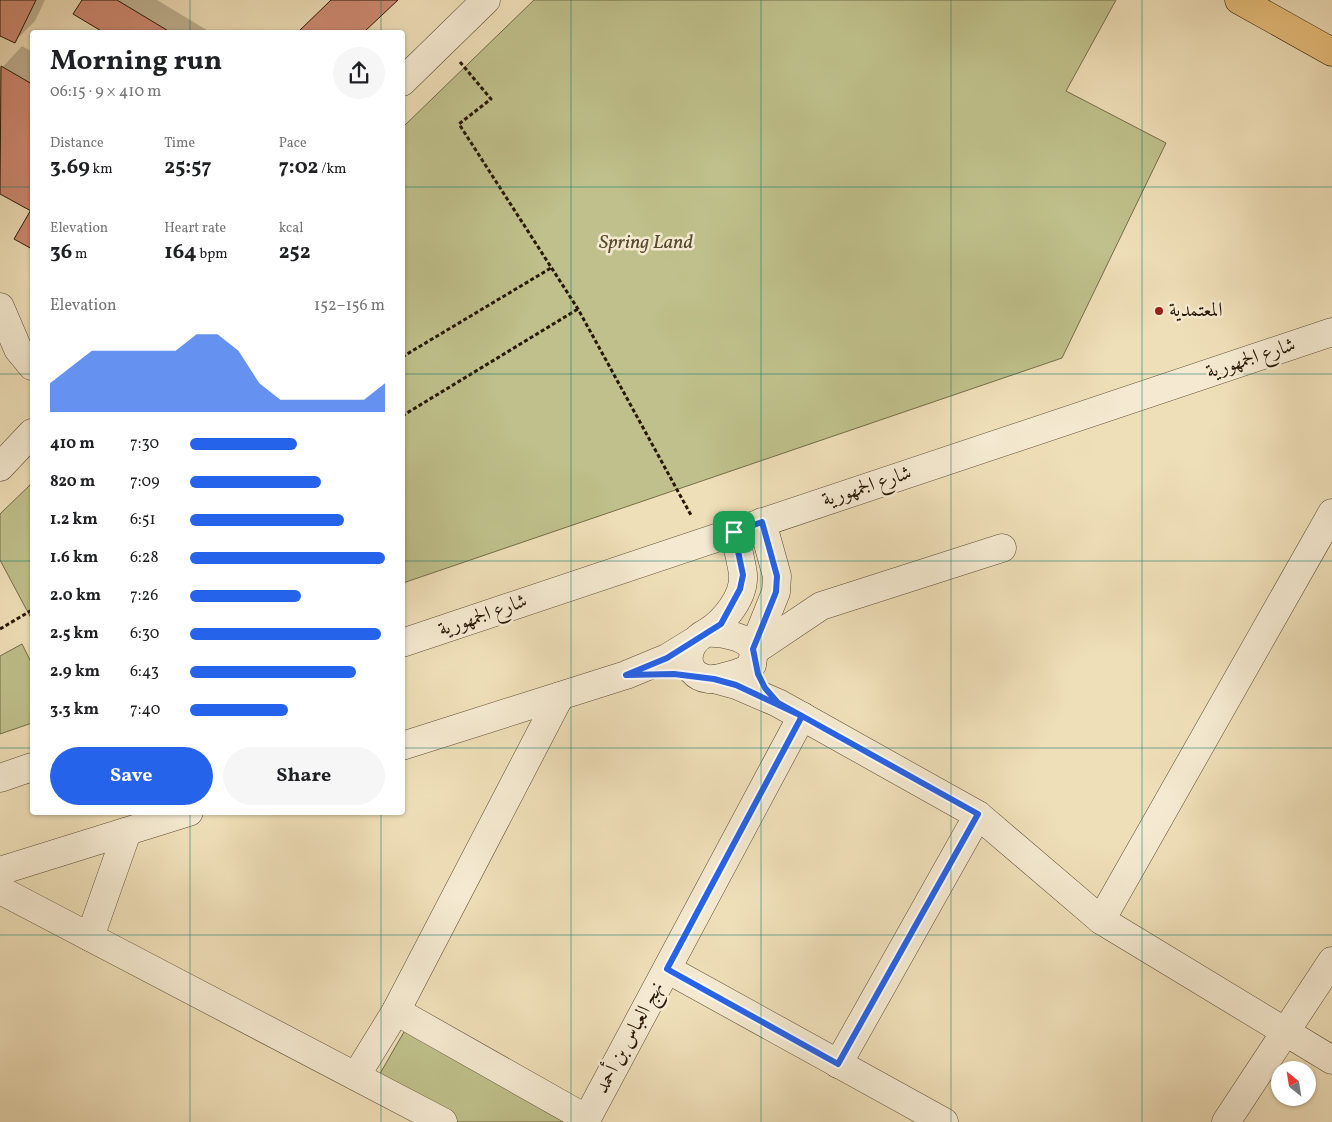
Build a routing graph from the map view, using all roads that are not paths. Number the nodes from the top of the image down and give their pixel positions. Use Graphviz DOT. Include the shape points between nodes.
graph roads {
  1 [pos="486,0"];
  2 [pos="1239,0"];
  3 [pos="1332,52"];
  4 [pos="405,79"];
  5 [pos="0,306"];
  6 [pos="1332,332"];
  7 [pos="30,364"];
  8 [pos="30,435"];
  9 [pos="0,467"];
  10 [pos="1332,513"];
  11 [pos="762,522"];
  12 [pos="734,532"];
  13 [pos="1002,548"];
  14 [pos="699,638"];
  15 [pos="405,642"];
  16 [pos="754,651"];
  17 [pos="626,675"];
  18 [pos="707,677"];
  19 [pos="560,696"];
  20 [pos="778,703"];
  21 [pos="802,716"];
  22 [pos="405,745"];
  23 [pos="30,769"];
  24 [pos="0,778"];
  25 [pos="978,814"];
  26 [pos="180,815"];
  27 [pos="127,832"];
  28 [pos="0,871"];
  29 [pos="0,890"];
  30 [pos="1102,920"];
  31 [pos="90,937"];
  32 [pos="1332,961"];
  33 [pos="667,969"];
  34 [pos="396,1011"];
  35 [pos="1286,1030"];
  36 [pos="1332,1060"];
  37 [pos="838,1064"];
  38 [pos="356,1076"];
  39 [pos="586,1120"];
  40 [pos="443,1122"];
  41 [pos="944,1122"];
  42 [pos="1226,1122"];
  1 -- 4 [label="street"];
  2 -- 3 [label="main road"];
  5 -- 7 [label="street" via="18,349"];
  6 -- 11 [label="street, شارع الجمهورية"];
  8 -- 9 [label="street"];
  10 -- 30 [label="street"];
  11 -- 12 [label="street, شارع الجمهورية"];
  11 -- 16 [label="street" via="777,576 776,592"];
  12 -- 14 [label="street" via="743,575 740,589 721,624"];
  12 -- 15 [label="street, شارع الجمهورية"];
  13 -- 16 [label="street" via="821,606"];
  14 -- 16 [label="street" via="713,633 740,638"];
  14 -- 17 [label="street" via="667,658"];
  14 -- 18 [label="street" via="689,648 689,664"];
  16 -- 18 [label="street" via="752,665 748,669"];
  16 -- 20 [label="street" via="758,674"];
  17 -- 18 [label="street"];
  17 -- 19 [label="street"];
  18 -- 20 [label="street"];
  19 -- 22 [label="street"];
  19 -- 34 [label="street"];
  20 -- 21 [label="street"];
  21 -- 25 [label="street"];
  21 -- 33 [label="street, نهج العباس بن أحمد"];
  23 -- 24 [label="street"];
  25 -- 30 [label="street"];
  25 -- 37 [label="street"];
  26 -- 27 [label="street"];
  27 -- 28 [label="street"];
  27 -- 31 [label="street"];
  29 -- 31 [label="street"];
  30 -- 35 [label="street"];
  31 -- 38 [label="street"];
  32 -- 35 [label="street"];
  33 -- 37 [label="street"];
  33 -- 39 [label="street, نهج العباس بن أحمد"];
  34 -- 38 [label="street"];
  34 -- 39 [label="street"];
  35 -- 36 [label="street"];
  35 -- 42 [label="street"];
  37 -- 41 [label="street"];
  38 -- 40 [label="street"];
}
